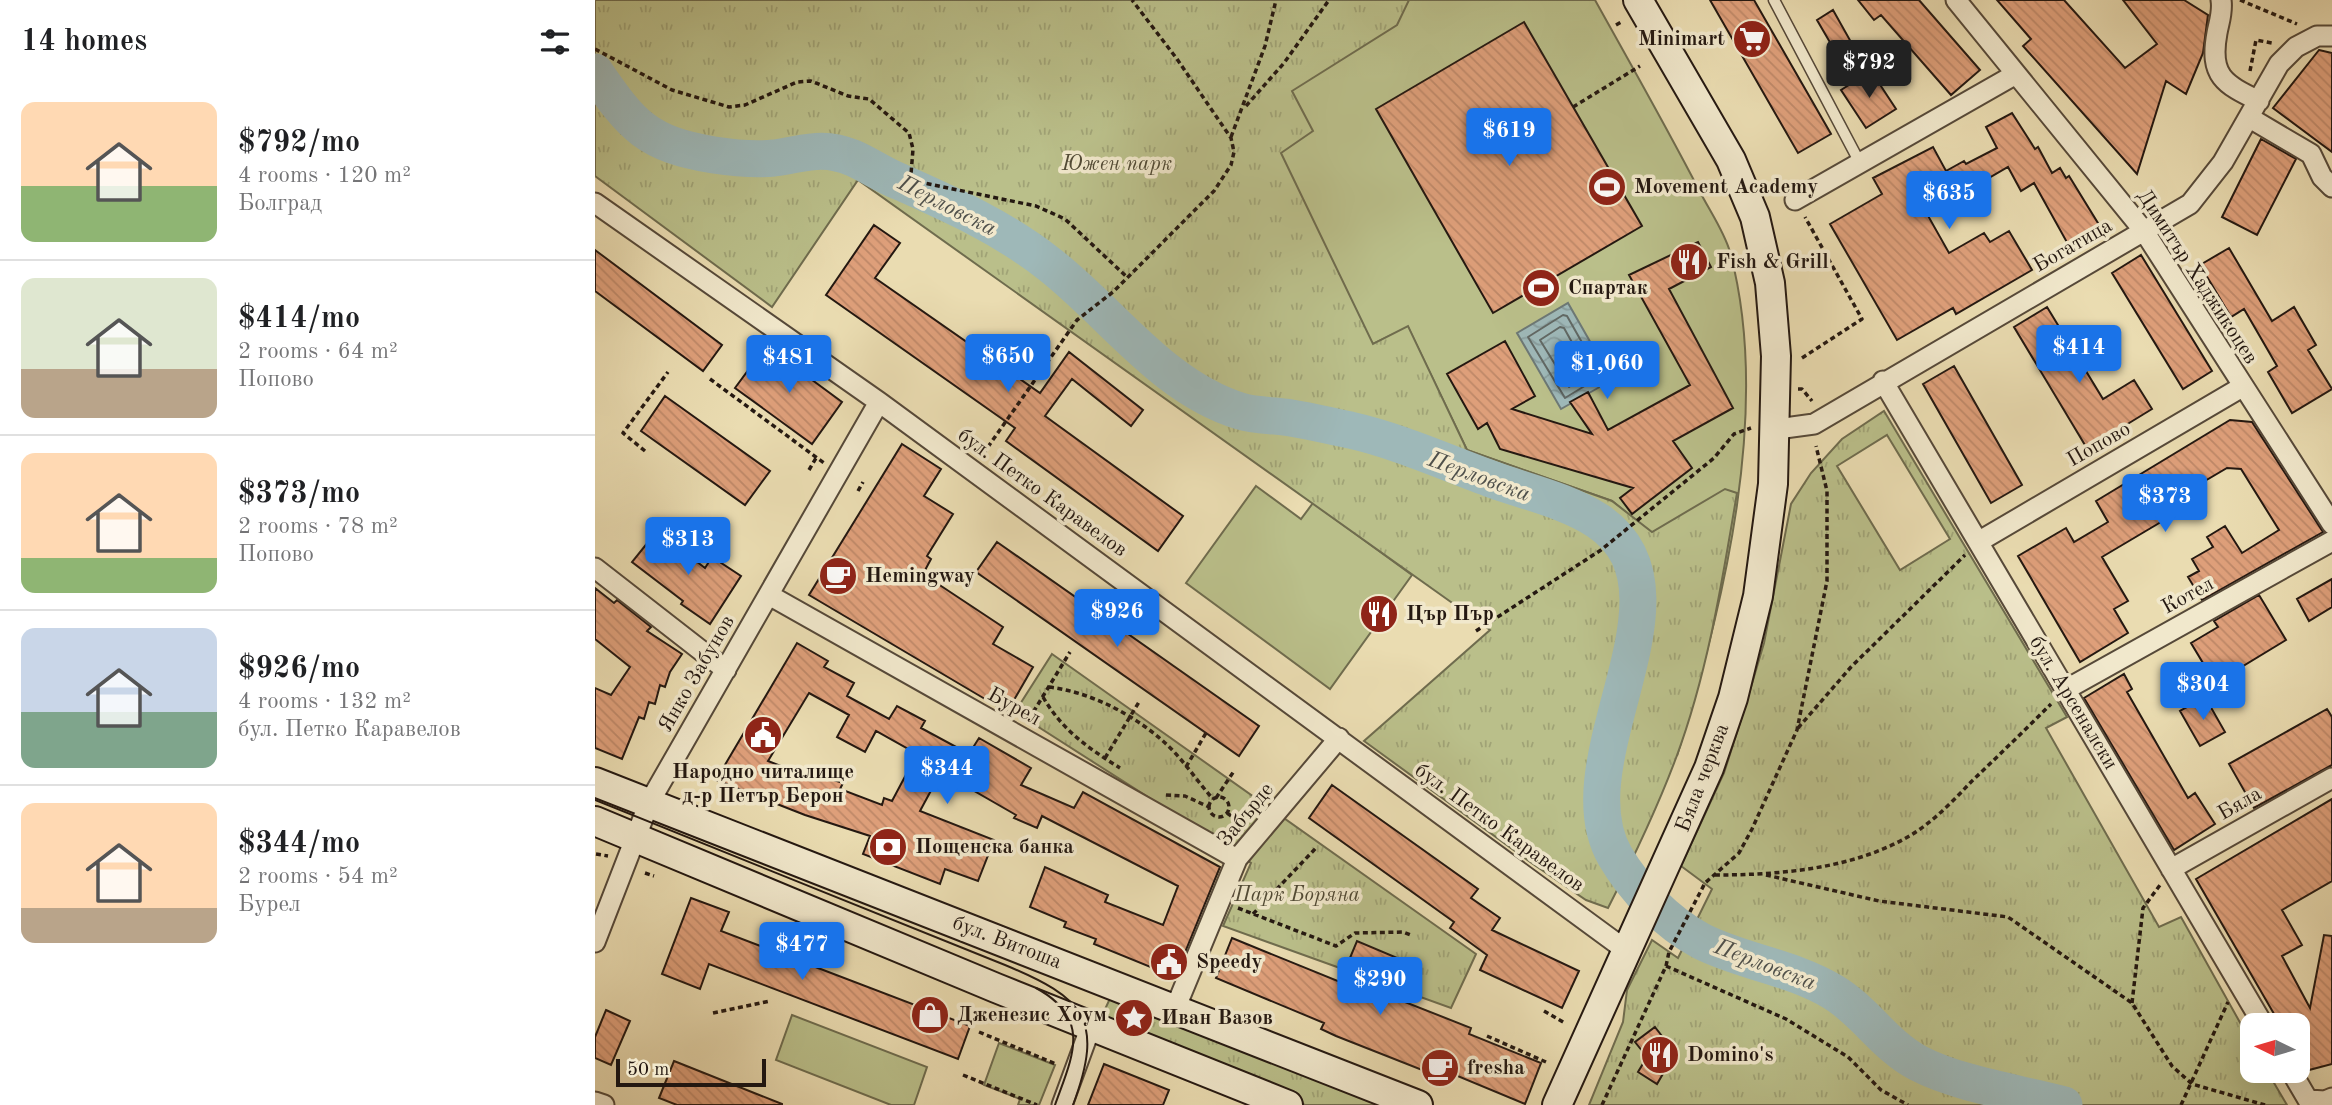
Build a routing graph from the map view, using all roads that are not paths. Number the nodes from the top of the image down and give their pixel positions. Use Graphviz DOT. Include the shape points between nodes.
graph roads {
  1 [pos="1775,0"];
  2 [pos="1956,0"];
  3 [pos="2221,0"];
  4 [pos="1631,10"];
  5 [pos="2325,36"];
  6 [pos="2016,74"];
  7 [pos="2254,110"];
  8 [pos="1860,163"];
  9 [pos="2332,187"];
  10 [pos="1795,200"];
  11 [pos="595,203"];
  12 [pos="2144,231"];
  13 [pos="1883,381"];
  14 [pos="2242,387"];
  15 [pos="879,402"];
  16 [pos="1777,429"];
  17 [pos="2332,524"];
  18 [pos="2332,541"];
  19 [pos="1978,542"];
  20 [pos="595,568"];
  21 [pos="769,595"];
  22 [pos="726,670"];
  23 [pos="2065,690"];
  24 [pos="1339,738"];
  25 [pos="2332,778"];
  26 [pos="595,782"];
  27 [pos="649,803"];
  28 [pos="595,821"];
  29 [pos="636,837"];
  30 [pos="1237,859"];
  31 [pos="2171,869"];
  32 [pos="1632,940"];
  33 [pos="595,942"];
  34 [pos="1175,1009"];
  35 [pos="2256,1013"];
  36 [pos="1091,1027"];
  37 [pos="2298,1083"];
  38 [pos="2332,1098"];
  39 [pos="595,1102"];
  40 [pos="604,1105"];
  41 [pos="1062,1105"];
  42 [pos="1288,1105"];
  43 [pos="1418,1105"];
  44 [pos="1557,1105"];
  1 -- 8 [label="lane"];
  2 -- 6 [label="street, Димитър Хаджикоцев"];
  3 -- 7 [label="street" via="2214,60 2220,77"];
  4 -- 16 [label="street" via="1731,160 1755,217 1770,283"];
  5 -- 7 [label="street, Богатица" via="2296,47 2279,64"];
  6 -- 8 [label="street"];
  6 -- 12 [label="street, Димитър Хаджикоцев"];
  7 -- 9 [label="street" via="2311,154"];
  7 -- 12 [label="street, Богатица" via="2223,162 2190,204"];
  8 -- 10 [label="street"];
  11 -- 15 [label="street, бул. Петко Каравелов"];
  12 -- 13 [label="street, Богатица"];
  12 -- 14 [label="street, Димитър Хаджикоцев"];
  13 -- 16 [label="street, Богатица" via="1814,424"];
  13 -- 19 [label="street, бул. Арсеналски"];
  14 -- 17 [label="street, Димитър Хаджикоцев"];
  14 -- 19 [label="street, Попово"];
  15 -- 21 [label="street, Янко Забунов"];
  15 -- 24 [label="street, бул. Петко Каравелов"];
  16 -- 32 [label="street, Бяла черква" via="1767,542 1746,648 1709,768"];
  18 -- 23 [label="street, Котел"];
  19 -- 23 [label="street, бул. Арсеналски"];
  20 -- 22 [label="street"];
  21 -- 22 [label="street, Янко Забунов"];
  21 -- 30 [label="street, Бурел"];
  22 -- 27 [label="street, Янко Забунов"];
  23 -- 31 [label="street, бул. Арсеналски"];
  24 -- 30 [label="street, Забърде"];
  24 -- 32 [label="street, бул. Петко Каравелов"];
  25 -- 31 [label="street, Бяла"];
  26 -- 27 [label="street, бул. Витоша"];
  27 -- 29 [label="street, Янко Забунов"];
  27 -- 34 [label="street, бул. Витоша"];
  28 -- 29 [label="street, бул. Витоша"];
  29 -- 33 [label="street, Янко Забунов"];
  29 -- 36 [label="street, бул. Витоша"];
  30 -- 34 [label="street, Забърде"];
  31 -- 35 [label="street, бул. Арсеналски"];
  32 -- 44 [label="street, Бяла черква"];
  34 -- 43 [label="street, бул. Витоша"];
  36 -- 41 [label="street"];
  36 -- 42 [label="street, бул. Витоша"];
  37 -- 38 [label="street" via="2308,1100"];
  39 -- 40 [label="street"];
}
